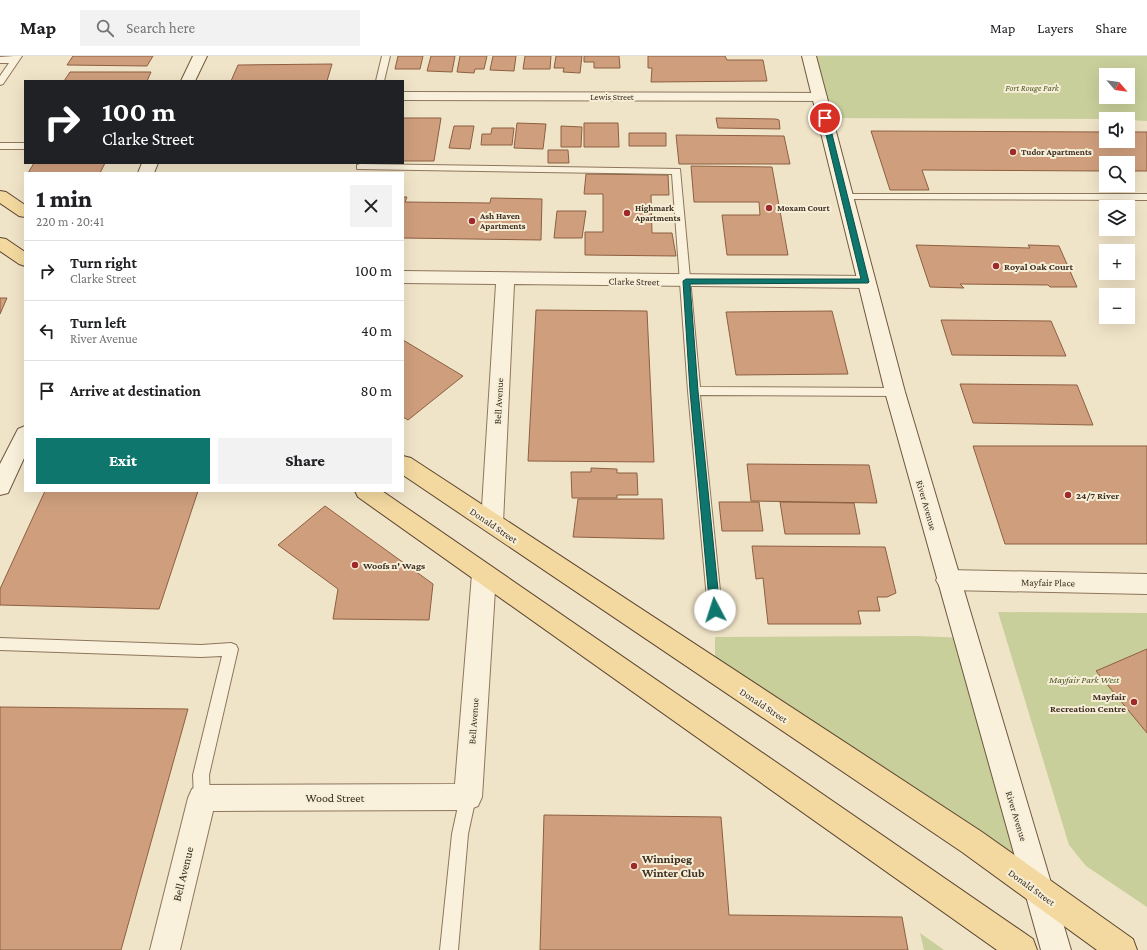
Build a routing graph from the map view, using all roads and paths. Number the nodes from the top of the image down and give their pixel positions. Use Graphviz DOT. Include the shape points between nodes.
graph roads {
  1 [pos="200,56"];
  2 [pos="386,56"];
  3 [pos="810,56"];
  4 [pos="17,58"];
  5 [pos="0,60"];
  6 [pos="188,80"];
  7 [pos="380,80"];
  8 [pos="0,82"];
  9 [pos="404,96"];
  10 [pos="820,98"];
  11 [pos="0,146"];
  12 [pos="24,146"];
  13 [pos="359,168"];
  14 [pos="0,196"];
  15 [pos="845,197"];
  16 [pos="1147,197"];
  17 [pos="24,211"];
  18 [pos="0,243"];
  19 [pos="24,259"];
  20 [pos="404,277"];
  21 [pos="505,279"];
  22 [pos="686,281"];
  23 [pos="866,282"];
  24 [pos="694,391"];
  25 [pos="895,392"];
  26 [pos="24,436"];
  27 [pos="404,465"];
  28 [pos="0,488"];
  29 [pos="367,492"];
  30 [pos="492,524"];
  31 [pos="484,574"];
  32 [pos="948,580"];
  33 [pos="1147,584"];
  34 [pos="715,610"];
  35 [pos="0,644"];
  36 [pos="468,797"];
  37 [pos="202,798"];
  38 [pos="1040,892"];
  39 [pos="164,950"];
  40 [pos="448,950"];
  41 [pos="1022,950"];
  42 [pos="1056,950"];
  43 [pos="1122,950"];
  1 -- 6 [label="street"];
  2 -- 7 [label="lane"];
  3 -- 10 [label="street, River Avenue"];
  4 -- 5 [label="lane"];
  4 -- 8 [label="lane"];
  9 -- 10 [label="street, Lewis Street"];
  10 -- 15 [label="street, River Avenue"];
  11 -- 12 [label="lane"];
  13 -- 22 [label="lane" via="677,171"];
  14 -- 17 [label="main road"];
  15 -- 16 [label="lane"];
  15 -- 23 [label="street, River Avenue"];
  18 -- 19 [label="main road"];
  20 -- 21 [label="street, Clarke Street"];
  21 -- 22 [label="street, Clarke Street"];
  21 -- 30 [label="street, Bell Avenue"];
  22 -- 23 [label="street, Clarke Street"];
  22 -- 24 [label="lane"];
  23 -- 25 [label="street, River Avenue"];
  24 -- 25 [label="lane"];
  24 -- 34 [label="lane"];
  25 -- 32 [label="street, River Avenue"];
  26 -- 28 [label="street"];
  27 -- 30 [label="main road, Donald Street"];
  29 -- 31 [label="main road"];
  30 -- 38 [label="main road, Donald Street" via="972,842"];
  31 -- 36 [label="street, Bell Avenue"];
  31 -- 41 [label="main road"];
  32 -- 33 [label="street, Mayfair Place"];
  32 -- 38 [label="street, River Avenue"];
  35 -- 37 [label="lane" via="201,651 230,649 202,775"];
  36 -- 37 [label="street, Wood Street"];
  36 -- 40 [label="lane" via="460,834"];
  37 -- 39 [label="street, Bell Avenue"];
  38 -- 42 [label="street, River Avenue"];
  38 -- 43 [label="main road, Donald Street"];
}
